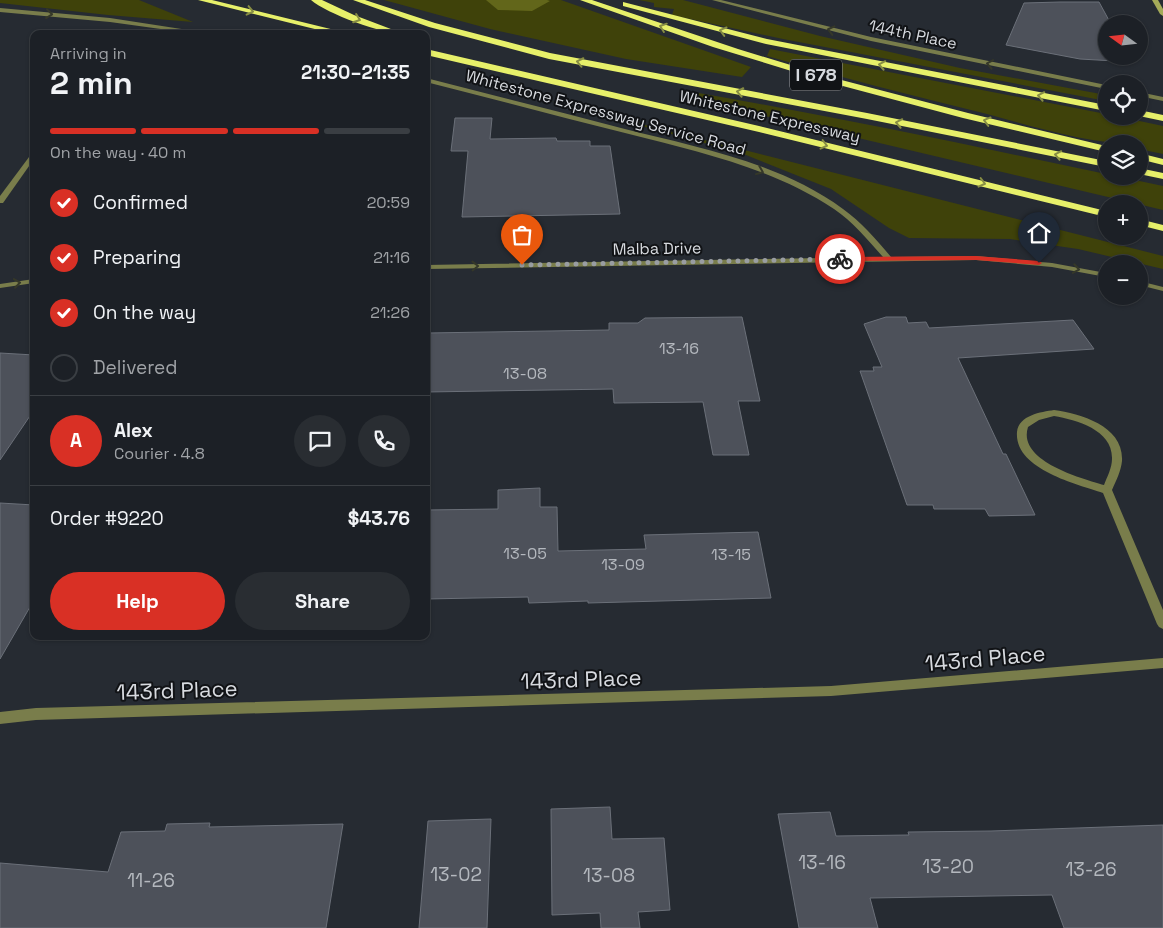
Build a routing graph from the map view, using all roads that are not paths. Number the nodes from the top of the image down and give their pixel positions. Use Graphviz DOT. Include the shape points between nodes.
graph roads {
  1 [pos="202,0"];
  2 [pos="315,0"];
  3 [pos="357,0"];
  4 [pos="584,0"];
  5 [pos="611,0"];
  6 [pos="715,0"];
  7 [pos="1155,0"];
  8 [pos="0,10"];
  9 [pos="1163,14"];
  10 [pos="182,30"];
  11 [pos="330,30"];
  12 [pos="388,30"];
  13 [pos="433,43"];
  14 [pos="430,53"];
  15 [pos="430,81"];
  16 [pos="1098,85"];
  17 [pos="1148,96"];
  18 [pos="1163,99"];
  19 [pos="1098,106"];
  20 [pos="1148,116"];
  21 [pos="1163,118"];
  22 [pos="759,129"];
  23 [pos="1098,147"];
  24 [pos="1148,158"];
  25 [pos="30,160"];
  26 [pos="1098,162"];
  27 [pos="1163,162"];
  28 [pos="1148,173"];
  29 [pos="1163,176"];
  30 [pos="0,201"];
  31 [pos="1098,212"];
  32 [pos="1148,224"];
  33 [pos="1163,228"];
  34 [pos="888,258"];
  35 [pos="430,267"];
  36 [pos="1098,274"];
  37 [pos="30,282"];
  38 [pos="1148,285"];
  39 [pos="0,286"];
  40 [pos="1163,289"];
  41 [pos="1106,490"];
  42 [pos="1163,624"];
  43 [pos="1163,663"];
  44 [pos="0,718"];
  1 -- 11 [label="highway, one-way"];
  2 -- 12 [label="highway, one-way"];
  26 -- 3 [label="highway, one-way" via="566,60 439,28"];
  23 -- 4 [label="highway, I 678, one-way" via="1002,125 789,67"];
  19 -- 5 [label="highway, one-way" via="766,41"];
  16 -- 6 [label="street, 144th Place, one-way" via="864,38"];
  7 -- 9 [label="main road"];
  8 -- 10 [label="street, one-way"];
  13 -- 22 [label="highway"];
  14 -- 22 [label="highway, Whitestone Expressway"];
  15 -- 34 [label="street, Whitestone Expressway Service Road, one-way" via="695,149 753,168 830,202 857,223"];
  17 -- 18 [label="street"];
  20 -- 21 [label="highway"];
  22 -- 31 [label="highway, Whitestone Expressway, one-way"];
  24 -- 27 [label="highway"];
  25 -- 30 [label="street"];
  28 -- 29 [label="highway"];
  32 -- 33 [label="highway"];
  35 -- 34 [label="street, Malba Drive, one-way"];
  34 -- 36 [label="street, one-way" via="1002,259"];
  39 -- 37 [label="street, one-way"];
  38 -- 40 [label="street"];
  41 -- 41 [label="street" via="1117,461 1116,450 1099,429 1085,420 1054,413 1040,415 1023,427 1024,446 1043,466"];
  41 -- 42 [label="street"];
  43 -- 44 [label="street, 143rd Place" via="831,691 36,714"];
}
